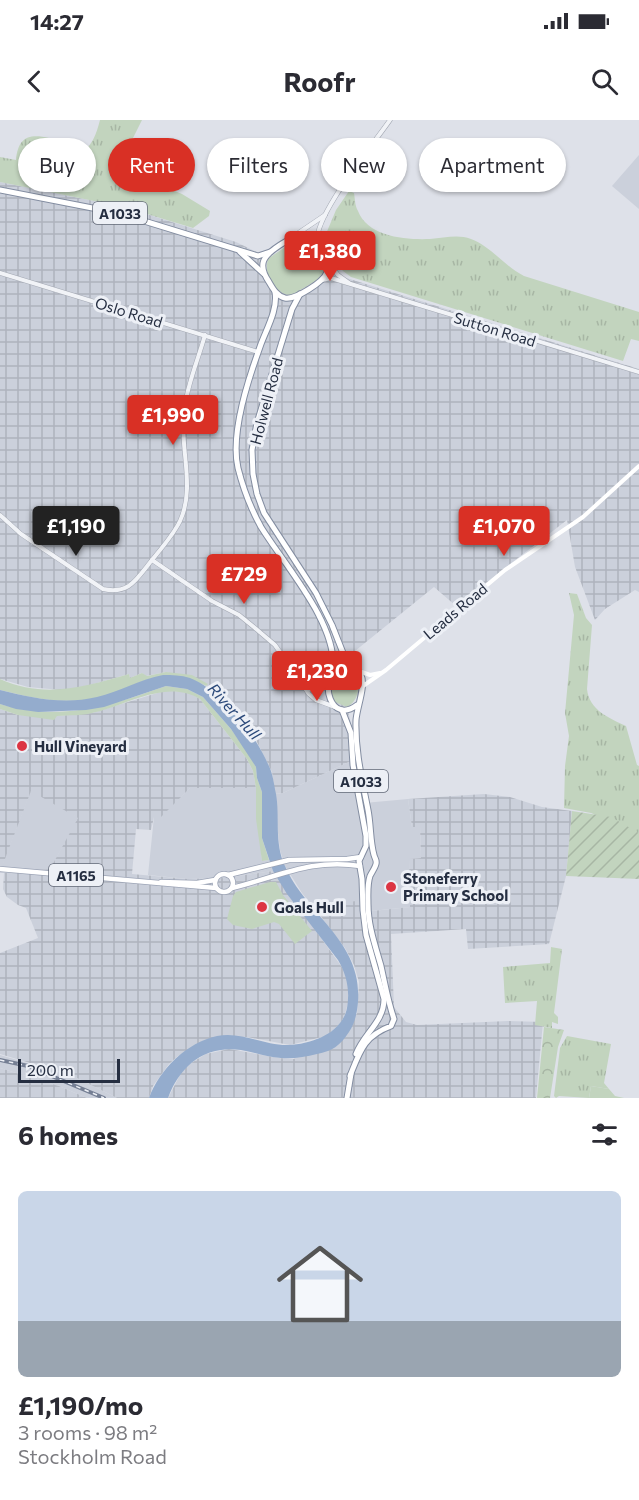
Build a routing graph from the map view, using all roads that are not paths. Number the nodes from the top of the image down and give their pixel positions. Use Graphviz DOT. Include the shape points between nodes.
graph roads {
  1 [pos="390,120"];
  2 [pos="0,190"];
  3 [pos="325,215"];
  4 [pos="294,237"];
  5 [pos="318,246"];
  6 [pos="237,249"];
  7 [pos="270,252"];
  8 [pos="326,260"];
  9 [pos="0,273"];
  10 [pos="264,274"];
  11 [pos="321,280"];
  12 [pos="351,285"];
  13 [pos="275,292"];
  14 [pos="300,294"];
  15 [pos="205,335"];
  16 [pos="258,352"];
  17 [pos="639,372"];
  18 [pos="639,466"];
  19 [pos="0,515"];
  20 [pos="152,560"];
  21 [pos="350,666"];
  22 [pos="386,670"];
  23 [pos="358,671"];
  24 [pos="333,673"];
  25 [pos="329,685"];
  26 [pos="303,686"];
  27 [pos="362,687"];
  28 [pos="357,705"];
  29 [pos="335,707"];
  30 [pos="342,710"];
  31 [pos="362,856"];
  32 [pos="374,857"];
  33 [pos="360,867"];
  34 [pos="374,868"];
  35 [pos="0,869"];
  36 [pos="228,875"];
  37 [pos="215,880"];
  38 [pos="152,882"];
  39 [pos="216,888"];
  40 [pos="232,888"];
  41 [pos="382,1013"];
  42 [pos="392,1014"];
  43 [pos="379,1021"];
  44 [pos="388,1027"];
  45 [pos="350,1076"];
  46 [pos="348,1098"];
  1 -- 3 [label="street"];
  2 -- 6 [label="highway, A1033" via="127,215"];
  3 -- 4 [label="street"];
  3 -- 5 [label="street" via="317,235"];
  4 -- 5 [label="highway" via="308,236"];
  4 -- 7 [label="highway"];
  5 -- 8 [label="highway"];
  6 -- 7 [label="highway, A1033" via="258,256"];
  6 -- 10 [label="highway, A1033"];
  7 -- 10 [label="highway" via="263,261"];
  8 -- 11 [label="highway" via="327,272"];
  8 -- 12 [label="street, Sutton Road"];
  9 -- 15 [label="street, Oslo Road"];
  10 -- 13 [label="highway"];
  11 -- 12 [label="street, Sutton Road" via="331,278"];
  11 -- 14 [label="highway"];
  12 -- 17 [label="street, Sutton Road"];
  13 -- 14 [label="highway" via="288,298"];
  13 -- 16 [label="highway, Holwell Road" via="274,309"];
  14 -- 21 [label="highway, Holwell Road" via="257,423 253,474 264,513 316,593"];
  15 -- 16 [label="street, Oslo Road"];
  15 -- 20 [label="street" via="182,423 184,507 179,523"];
  16 -- 24 [label="highway, Holwell Road" via="238,423 238,468 260,524 321,621 334,655"];
  18 -- 22 [label="main road, Leads Road" via="583,517 505,570"];
  19 -- 20 [label="street" via="21,534 103,589 116,592 127,588"];
  20 -- 26 [label="street" via="251,624 275,645"];
  21 -- 23 [label="highway"];
  21 -- 24 [label="highway" via="342,666"];
  22 -- 23 [label="main road" via="370,675"];
  22 -- 27 [label="main road, Leads Road"];
  23 -- 27 [label="highway, A1033"];
  24 -- 25 [label="highway"];
  25 -- 26 [label="street" via="317,691"];
  25 -- 29 [label="highway" via="328,697"];
  26 -- 29 [label="street" via="316,700"];
  27 -- 28 [label="highway, A1033"];
  28 -- 30 [label="highway"];
  28 -- 32 [label="highway, A1033" via="358,765"];
  29 -- 30 [label="highway"];
  30 -- 31 [label="highway, A1033" via="351,733 367,841"];
  31 -- 32 [label="highway"];
  31 -- 33 [label="highway"];
  31 -- 36 [label="main road, A1165" via="289,860"];
  32 -- 34 [label="highway"];
  33 -- 34 [label="highway" via="367,871"];
  33 -- 40 [label="main road, A1165" via="331,863"];
  33 -- 41 [label="highway" via="364,921 382,992"];
  34 -- 42 [label="highway" via="368,885 370,926"];
  35 -- 38 [label="main road, A1165"];
  36 -- 37 [label="main road, A1165" via="220,874"];
  36 -- 40 [label="main road" via="233,881"];
  37 -- 38 [label="main road, A1165"];
  37 -- 39 [label="main road"];
  38 -- 39 [label="main road, A1165"];
  39 -- 40 [label="main road, A1165" via="225,892"];
  41 -- 42 [label="highway"];
  41 -- 43 [label="highway"];
  42 -- 44 [label="highway" via="394,1022"];
  43 -- 44 [label="highway"];
  43 -- 45 [label="highway" via="360,1044"];
  44 -- 45 [label="highway" via="367,1040"];
  45 -- 46 [label="highway"];
}
